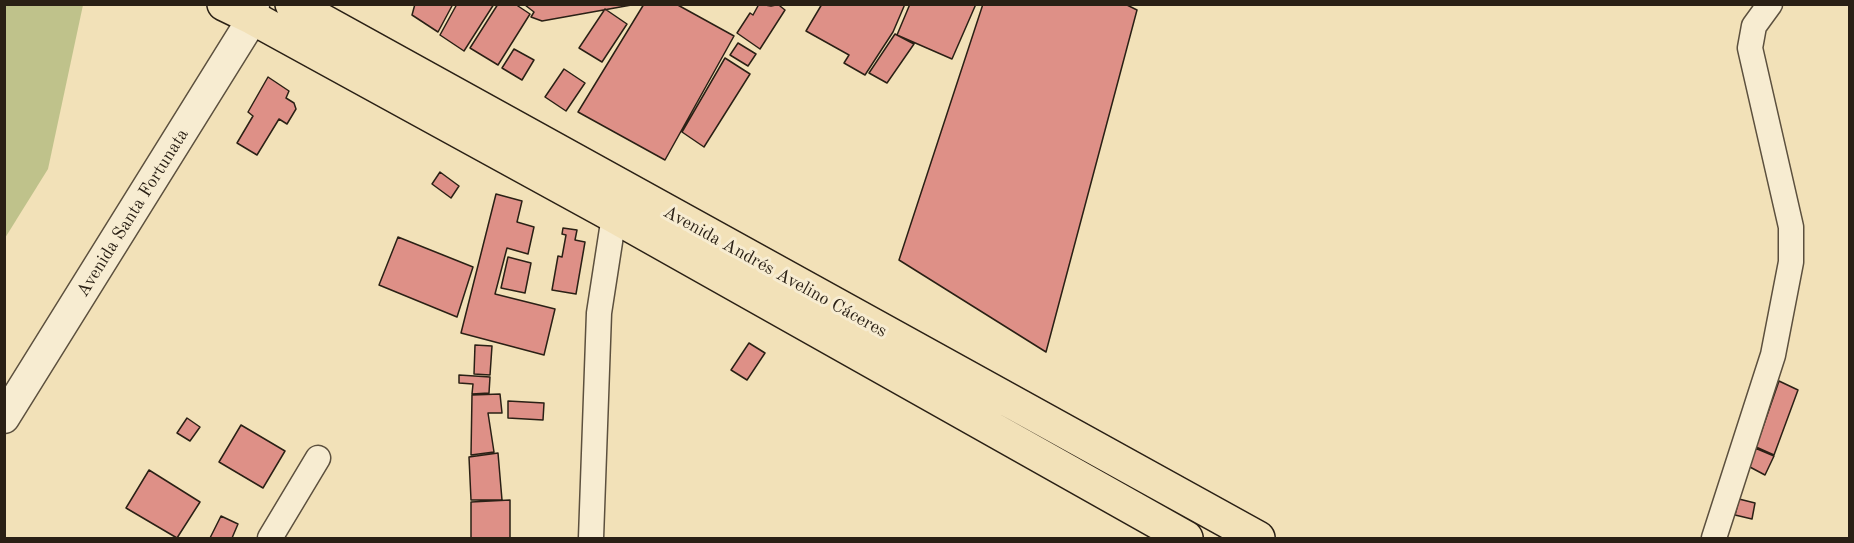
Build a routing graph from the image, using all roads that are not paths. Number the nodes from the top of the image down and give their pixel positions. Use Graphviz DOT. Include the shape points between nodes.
graph roads {
  1 [pos="292,4"];
  2 [pos="1770,4"];
  3 [pos="244,9"];
  4 [pos="614,216"];
  5 [pos="4,418"];
  6 [pos="318,458"];
  7 [pos="270,538"];
  8 [pos="591,538"];
  9 [pos="1186,538"];
  10 [pos="1258,538"];
  11 [pos="1714,538"];
  1 -- 10 [label="highway, Avenida Andrés Avelino Cáceres"];
  2 -- 11 [label="street" via="1754,26 1750,48 1791,227 1791,262 1773,355"];
  3 -- 4 [label="highway, Avenida Andrés Avelino Cáceres"];
  3 -- 5 [label="street, Avenida Santa Fortunata"];
  4 -- 8 [label="street" via="599,313"];
  4 -- 9 [label="highway, Avenida Andrés Avelino Cáceres"];
  6 -- 7 [label="street"];
}
